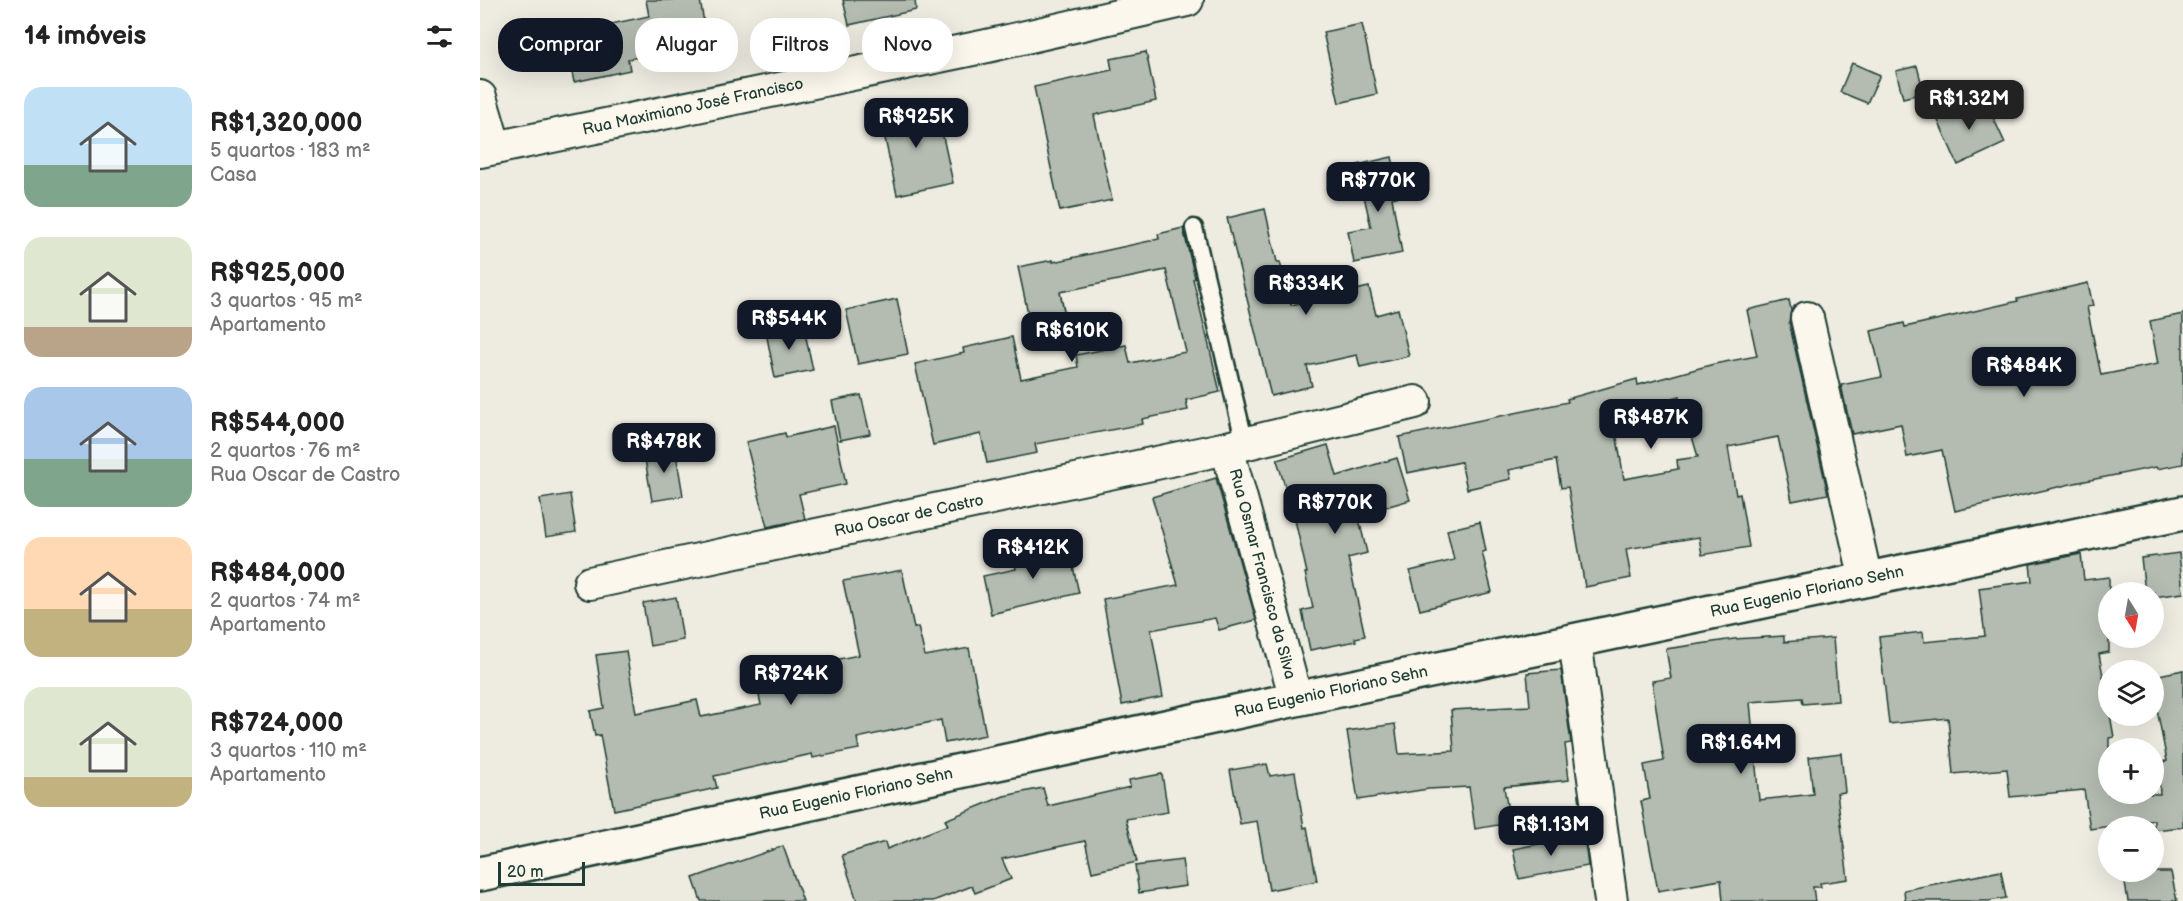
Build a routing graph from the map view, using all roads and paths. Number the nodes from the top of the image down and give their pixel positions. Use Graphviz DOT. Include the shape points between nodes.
graph roads {
  1 [pos="1188,0"];
  2 [pos="480,97"];
  3 [pos="487,150"];
  4 [pos="1194,228"];
  5 [pos="1807,318"];
  6 [pos="1415,402"];
  7 [pos="1236,446"];
  8 [pos="2183,513"];
  9 [pos="1866,580"];
  10 [pos="590,583"];
  11 [pos="1575,641"];
  12 [pos="1296,699"];
  13 [pos="480,874"];
  14 [pos="1611,901"];
  1 -- 3 [label="street, Rua Maximiano José Francisco"];
  2 -- 3 [label="street"];
  4 -- 7 [label="lane"];
  5 -- 9 [label="street"];
  6 -- 7 [label="street, Rua Oscar de Castro"];
  7 -- 10 [label="street, Rua Oscar de Castro"];
  7 -- 12 [label="street, Rua Osmar Francisco da Silva"];
  8 -- 9 [label="street, Rua Eugenio Floriano Sehn"];
  9 -- 11 [label="street, Rua Eugenio Floriano Sehn"];
  11 -- 12 [label="street, Rua Eugenio Floriano Sehn"];
  11 -- 14 [label="street"];
  12 -- 13 [label="street, Rua Eugenio Floriano Sehn"];
}
